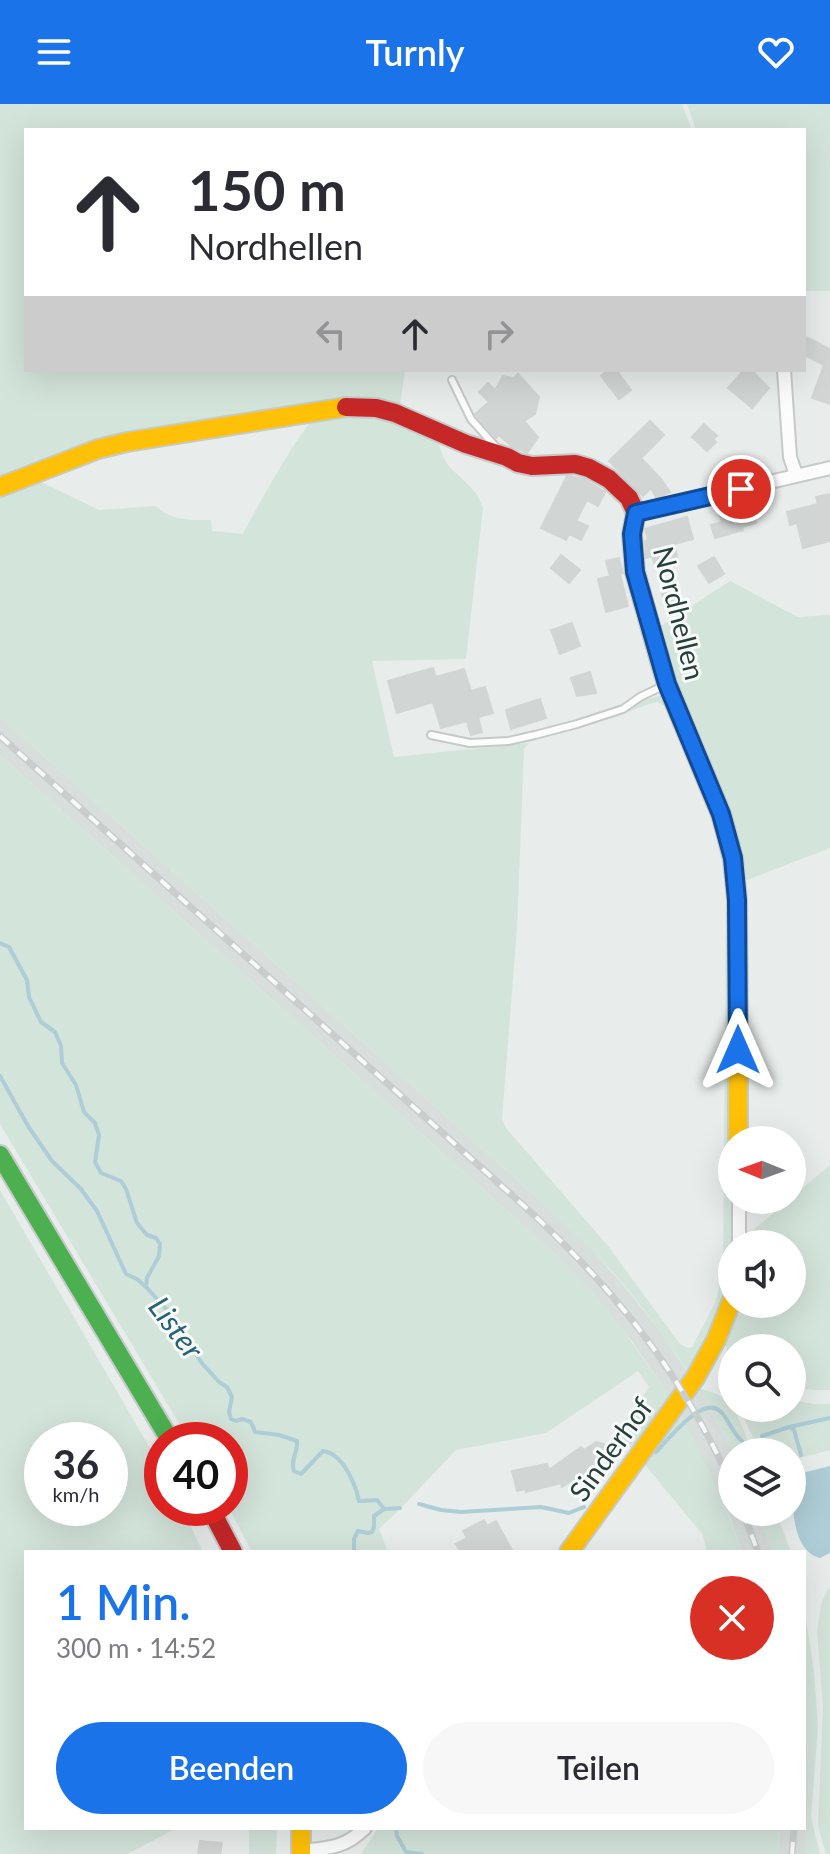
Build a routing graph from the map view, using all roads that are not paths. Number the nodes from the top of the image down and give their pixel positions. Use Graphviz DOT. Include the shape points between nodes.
graph roads {
  1 [pos="784,372"];
  2 [pos="452,380"];
  3 [pos="500,454"];
  4 [pos="830,468"];
  5 [pos="796,475"];
  6 [pos="0,487"];
  7 [pos="636,513"];
  8 [pos="667,684"];
  9 [pos="431,735"];
  10 [pos="738,1126"];
  11 [pos="0,1155"];
  12 [pos="727,1318"];
  13 [pos="159,1422"];
  14 [pos="219,1526"];
  15 [pos="232,1550"];
  16 [pos="570,1550"];
  17 [pos="301,1830"];
  18 [pos="363,1830"];
  19 [pos="301,1852"];
  1 -- 5 [label="street"];
  2 -- 3 [label="lane" via="471,419"];
  3 -- 6 [label="street, Nordhellen" via="395,413 342,407 127,442"];
  3 -- 7 [label="street, Nordhellen" via="532,466 589,468 619,488"];
  4 -- 5 [label="street, Nordhellen"];
  5 -- 7 [label="street, Nordhellen"];
  7 -- 8 [label="street, Nordhellen" via="635,572"];
  8 -- 9 [label="lane" via="623,709 508,741 470,743"];
  8 -- 10 [label="street, Nordhellen" via="721,814 733,858"];
  11 -- 13 [label="street"];
  12 -- 16 [label="street, Sinderhof" via="695,1378"];
  14 -- 15 [label="street"];
  17 -- 19 [label="street"];
  18 -- 19 [label="street" via="332,1848"];
}
